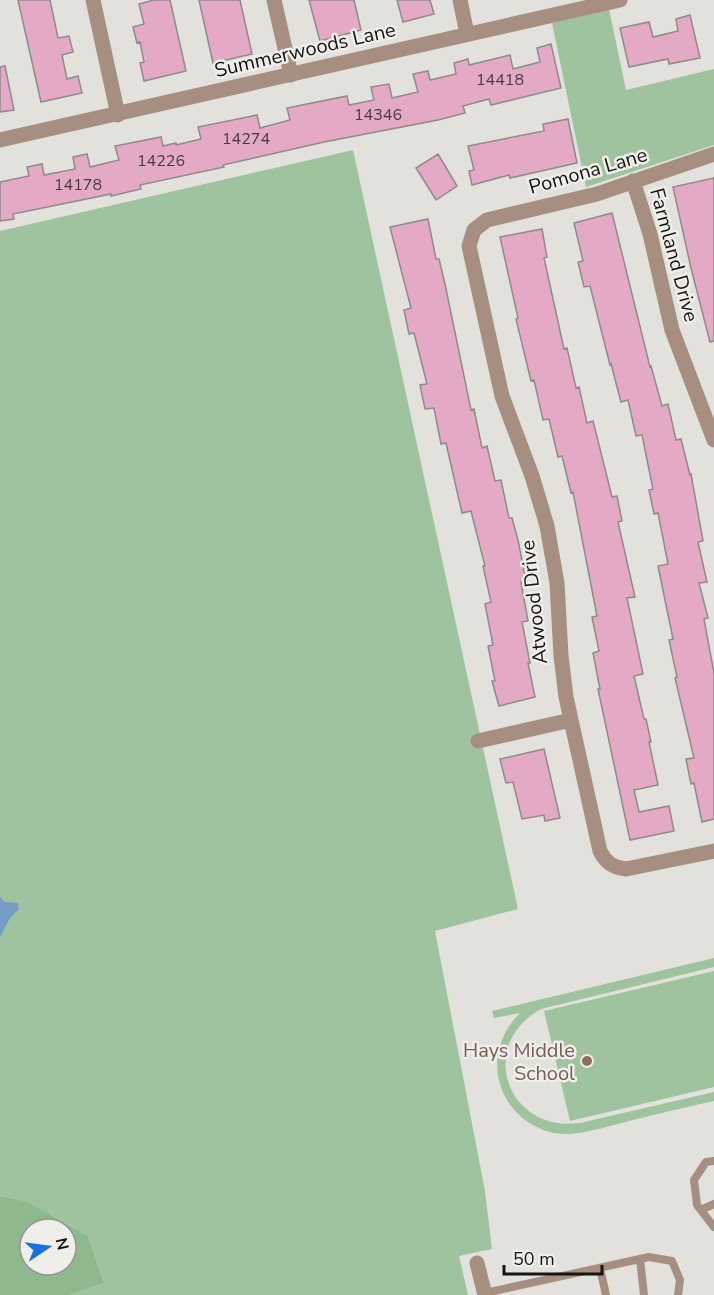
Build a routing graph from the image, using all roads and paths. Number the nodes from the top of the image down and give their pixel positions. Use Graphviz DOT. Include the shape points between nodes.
graph roads {
  1 [pos="93,0"];
  2 [pos="274,0"];
  3 [pos="460,0"];
  4 [pos="620,0"];
  5 [pos="468,34"];
  6 [pos="291,75"];
  7 [pos="118,115"];
  8 [pos="0,140"];
  9 [pos="714,154"];
  10 [pos="633,181"];
  11 [pos="475,229"];
  12 [pos="714,440"];
  13 [pos="571,720"];
  14 [pos="478,741"];
  15 [pos="714,851"];
  16 [pos="714,1161"];
  17 [pos="714,1204"];
  18 [pos="701,1210"];
  19 [pos="714,1227"];
  20 [pos="639,1259"];
  21 [pos="477,1263"];
  22 [pos="600,1268"];
  23 [pos="485,1294"];
  24 [pos="606,1295"];
  25 [pos="644,1295"];
  26 [pos="678,1295"];
  1 -- 7 [label="street"];
  2 -- 6 [label="street"];
  3 -- 5 [label="street"];
  4 -- 5 [label="street, Summerwoods Lane"];
  5 -- 6 [label="street, Summerwoods Lane"];
  6 -- 7 [label="street, Summerwoods Lane"];
  7 -- 8 [label="street, Summerwoods Lane"];
  9 -- 10 [label="street, Pomona Lane"];
  10 -- 11 [label="street, Pomona Lane" via="581,199 491,219"];
  10 -- 12 [label="street, Farmland Drive" via="650,234 672,330"];
  11 -- 13 [label="street, Atwood Drive" via="469,252 496,376 537,490 553,554 563,676"];
  13 -- 14 [label="street"];
  13 -- 15 [label="street, Atwood Drive" via="598,847 604,858 614,866 632,869"];
  16 -- 18 [label="lane" via="706,1162 694,1180"];
  17 -- 18 [label="lane"];
  18 -- 19 [label="lane"];
  20 -- 22 [label="lane"];
  20 -- 25 [label="lane"];
  20 -- 26 [label="lane" via="672,1261 680,1280"];
  21 -- 23 [label="street"];
  22 -- 23 [label="lane"];
  22 -- 24 [label="lane"];
}
